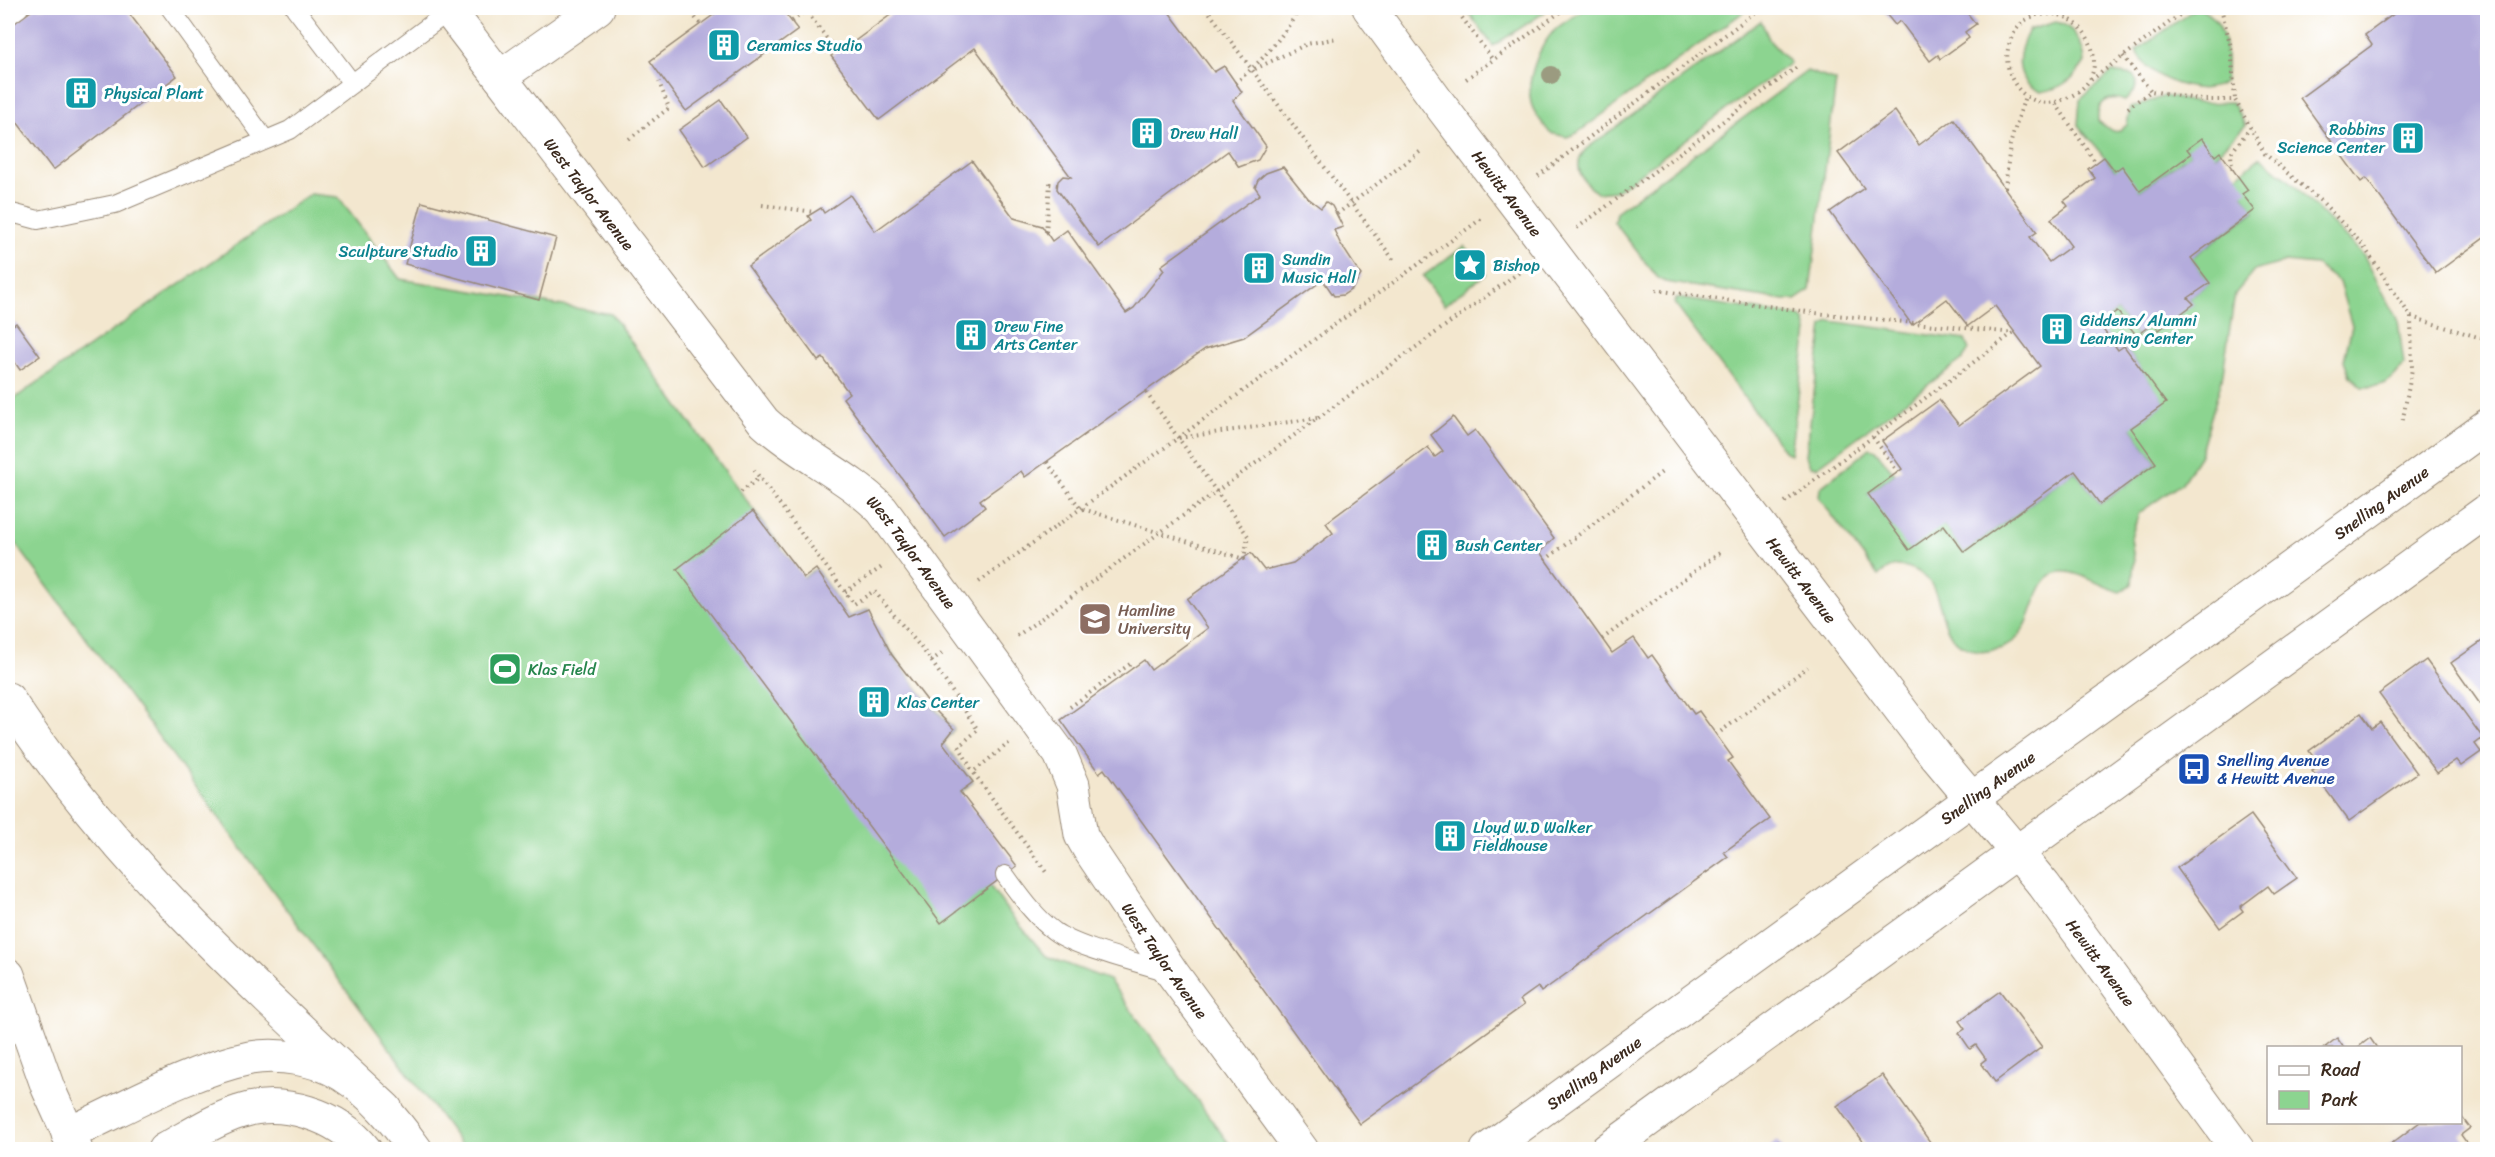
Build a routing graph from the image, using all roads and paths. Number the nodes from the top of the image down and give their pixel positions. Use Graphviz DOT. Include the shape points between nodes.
graph roads {
  1 [pos="19,8"];
  2 [pos="170,8"];
  3 [pos="295,8"];
  4 [pos="598,8"];
  5 [pos="688,8"];
  6 [pos="1206,8"];
  7 [pos="1300,8"];
  8 [pos="1369,8"];
  9 [pos="1455,8"];
  10 [pos="1566,8"];
  11 [pos="2031,8"];
  12 [pos="2189,8"];
  13 [pos="2221,8"];
  14 [pos="2379,8"];
  15 [pos="448,9"];
  16 [pos="805,9"];
  17 [pos="1757,11"];
  18 [pos="2036,15"];
  19 [pos="8,16"];
  20 [pos="2385,20"];
  21 [pos="792,21"];
  22 [pos="700,24"];
  23 [pos="1337,38"];
  24 [pos="836,51"];
  25 [pos="2123,56"];
  26 [pos="1493,60"];
  27 [pos="1797,67"];
  28 [pos="1251,70"];
  29 [pos="500,77"];
  30 [pos="2091,80"];
  31 [pos="659,82"];
  32 [pos="1235,82"];
  33 [pos="352,83"];
  34 [pos="2151,91"];
  35 [pos="2025,96"];
  36 [pos="2235,100"];
  37 [pos="1437,101"];
  38 [pos="2056,104"];
  39 [pos="2127,108"];
  40 [pos="2250,129"];
  41 [pos="264,138"];
  42 [pos="629,139"];
  43 [pos="1421,151"];
  44 [pos="2096,163"];
  45 [pos="2232,170"];
  46 [pos="1533,180"];
  47 [pos="1057,185"];
  48 [pos="2004,188"];
  49 [pos="1353,202"];
  50 [pos="762,205"];
  51 [pos="8,212"];
  52 [pos="814,212"];
  53 [pos="1337,214"];
  54 [pos="1482,217"];
  55 [pos="1046,232"];
  56 [pos="1572,232"];
  57 [pos="1396,263"];
  58 [pos="1529,266"];
  59 [pos="1656,290"];
  60 [pos="2411,317"];
  61 [pos="2487,339"];
  62 [pos="1145,391"];
  63 [pos="1319,418"];
  64 [pos="2402,424"];
  65 [pos="2487,425"];
  66 [pos="1873,437"];
  67 [pos="1178,438"];
  68 [pos="1047,462"];
  69 [pos="754,470"];
  70 [pos="1662,472"];
  71 [pos="1898,472"];
  72 [pos="760,477"];
  73 [pos="741,492"];
  74 [pos="1217,492"];
  75 [pos="1780,506"];
  76 [pos="1080,508"];
  77 [pos="2487,510"];
  78 [pos="1158,534"];
  79 [pos="1721,552"];
  80 [pos="1545,560"];
  81 [pos="888,562"];
  82 [pos="970,588"];
  83 [pos="845,592"];
  84 [pos="1602,639"];
  85 [pos="1010,641"];
  86 [pos="1808,667"];
  87 [pos="1133,668"];
  88 [pos="8,699"];
  89 [pos="1061,714"];
  90 [pos="1716,735"];
  91 [pos="1017,737"];
  92 [pos="974,771"];
  93 [pos="1972,799"];
  94 [pos="2017,852"];
  95 [pos="1005,875"];
  96 [pos="1048,875"];
  97 [pos="1173,974"];
  98 [pos="8,975"];
  99 [pos="386,1109"];
  100 [pos="72,1142"];
  101 [pos="1498,1144"];
  102 [pos="164,1149"];
  103 [pos="365,1149"];
  104 [pos="416,1149"];
  105 [pos="1302,1149"];
  106 [pos="1607,1149"];
  107 [pos="2238,1149"];
  1 -- 19 [label="lane"];
  2 -- 41 [label="lane"];
  3 -- 33 [label="lane"];
  4 -- 29 [label="main road"];
  5 -- 22 [label="path"];
  6 -- 28 [label="path"];
  7 -- 28 [label="path" via="1285,32"];
  8 -- 37 [label="main road, Hewitt Avenue"];
  9 -- 26 [label="path"];
  10 -- 26 [label="path"];
  11 -- 18 [label="path"];
  12 -- 25 [label="path"];
  13 -- 36 [label="path" via="2231,47"];
  14 -- 20 [label="path"];
  15 -- 29 [label="main road, West Taylor Avenue"];
  15 -- 33 [label="lane"];
  16 -- 21 [label="path"];
  16 -- 24 [label="path"];
  17 -- 46 [label="path"];
  18 -- 30 [label="path" via="2058,15 2077,22 2096,59"];
  18 -- 35 [label="path" via="2021,23 2008,55 2008,70"];
  23 -- 28 [label="path" via="1307,44"];
  25 -- 30 [label="path"];
  25 -- 34 [label="path"];
  26 -- 37 [label="path"];
  27 -- 56 [label="path"];
  28 -- 32 [label="path"];
  28 -- 49 [label="path"];
  29 -- 97 [label="main road, West Taylor Avenue" via="764,422 806,457 862,491 882,510 1060,754 1073,785 1082,835"];
  30 -- 38 [label="path" via="2076,94"];
  31 -- 42 [label="path" via="669,108"];
  33 -- 41 [label="lane" via="290,130"];
  34 -- 36 [label="path" via="2202,100"];
  34 -- 39 [label="path"];
  35 -- 38 [label="path" via="2039,103"];
  35 -- 48 [label="path" via="2010,145"];
  36 -- 40 [label="path"];
  37 -- 93 [label="main road, Hewitt Avenue"];
  38 -- 44 [label="path"];
  40 -- 45 [label="path" via="2231,153"];
  40 -- 60 [label="path" via="2265,154 2324,204 2362,244"];
  41 -- 51 [label="lane" via="115,204 38,220"];
  43 -- 49 [label="path"];
  47 -- 55 [label="path" via="1050,184"];
  49 -- 53 [label="path"];
  49 -- 57 [label="path"];
  50 -- 52 [label="path"];
  54 -- 67 [label="path"];
  58 -- 63 [label="path"];
  59 -- 66 [label="path" via="1815,314 2014,333"];
  60 -- 61 [label="path"];
  60 -- 64 [label="path" via="2412,369"];
  62 -- 67 [label="path"];
  63 -- 67 [label="path"];
  63 -- 74 [label="path"];
  65 -- 93 [label="main road, Snelling Avenue"];
  66 -- 71 [label="path"];
  66 -- 75 [label="path"];
  67 -- 74 [label="path"];
  67 -- 76 [label="path"];
  68 -- 76 [label="path"];
  69 -- 72 [label="path"];
  70 -- 80 [label="path"];
  72 -- 73 [label="path"];
  72 -- 83 [label="path"];
  74 -- 78 [label="path"];
  74 -- 78 [label="path" via="1248,536 1244,559"];
  76 -- 78 [label="path"];
  76 -- 82 [label="path"];
  77 -- 94 [label="main road"];
  78 -- 85 [label="path"];
  79 -- 84 [label="path"];
  81 -- 83 [label="path"];
  83 -- 92 [label="path" via="854,604 874,591 928,656 978,730 958,746"];
  86 -- 90 [label="path"];
  87 -- 89 [label="path" via="1130,664"];
  88 -- 99 [label="main road" via="73,793 144,872 279,1010"];
  91 -- 92 [label="path"];
  92 -- 96 [label="path"];
  93 -- 94 [label="main road, Hewitt Avenue"];
  93 -- 101 [label="main road, Snelling Avenue"];
  94 -- 106 [label="main road"];
  94 -- 107 [label="main road, Hewitt Avenue"];
  95 -- 97 [label="lane" via="1030,908 1056,932 1072,941"];
  97 -- 105 [label="main road, West Taylor Avenue"];
  98 -- 100 [label="main road"];
  99 -- 100 [label="main road" via="326,1067 292,1058 252,1058 209,1070"];
  99 -- 104 [label="main road"];
  102 -- 103 [label="main road" via="239,1111 269,1106 307,1111 339,1126"];
}
